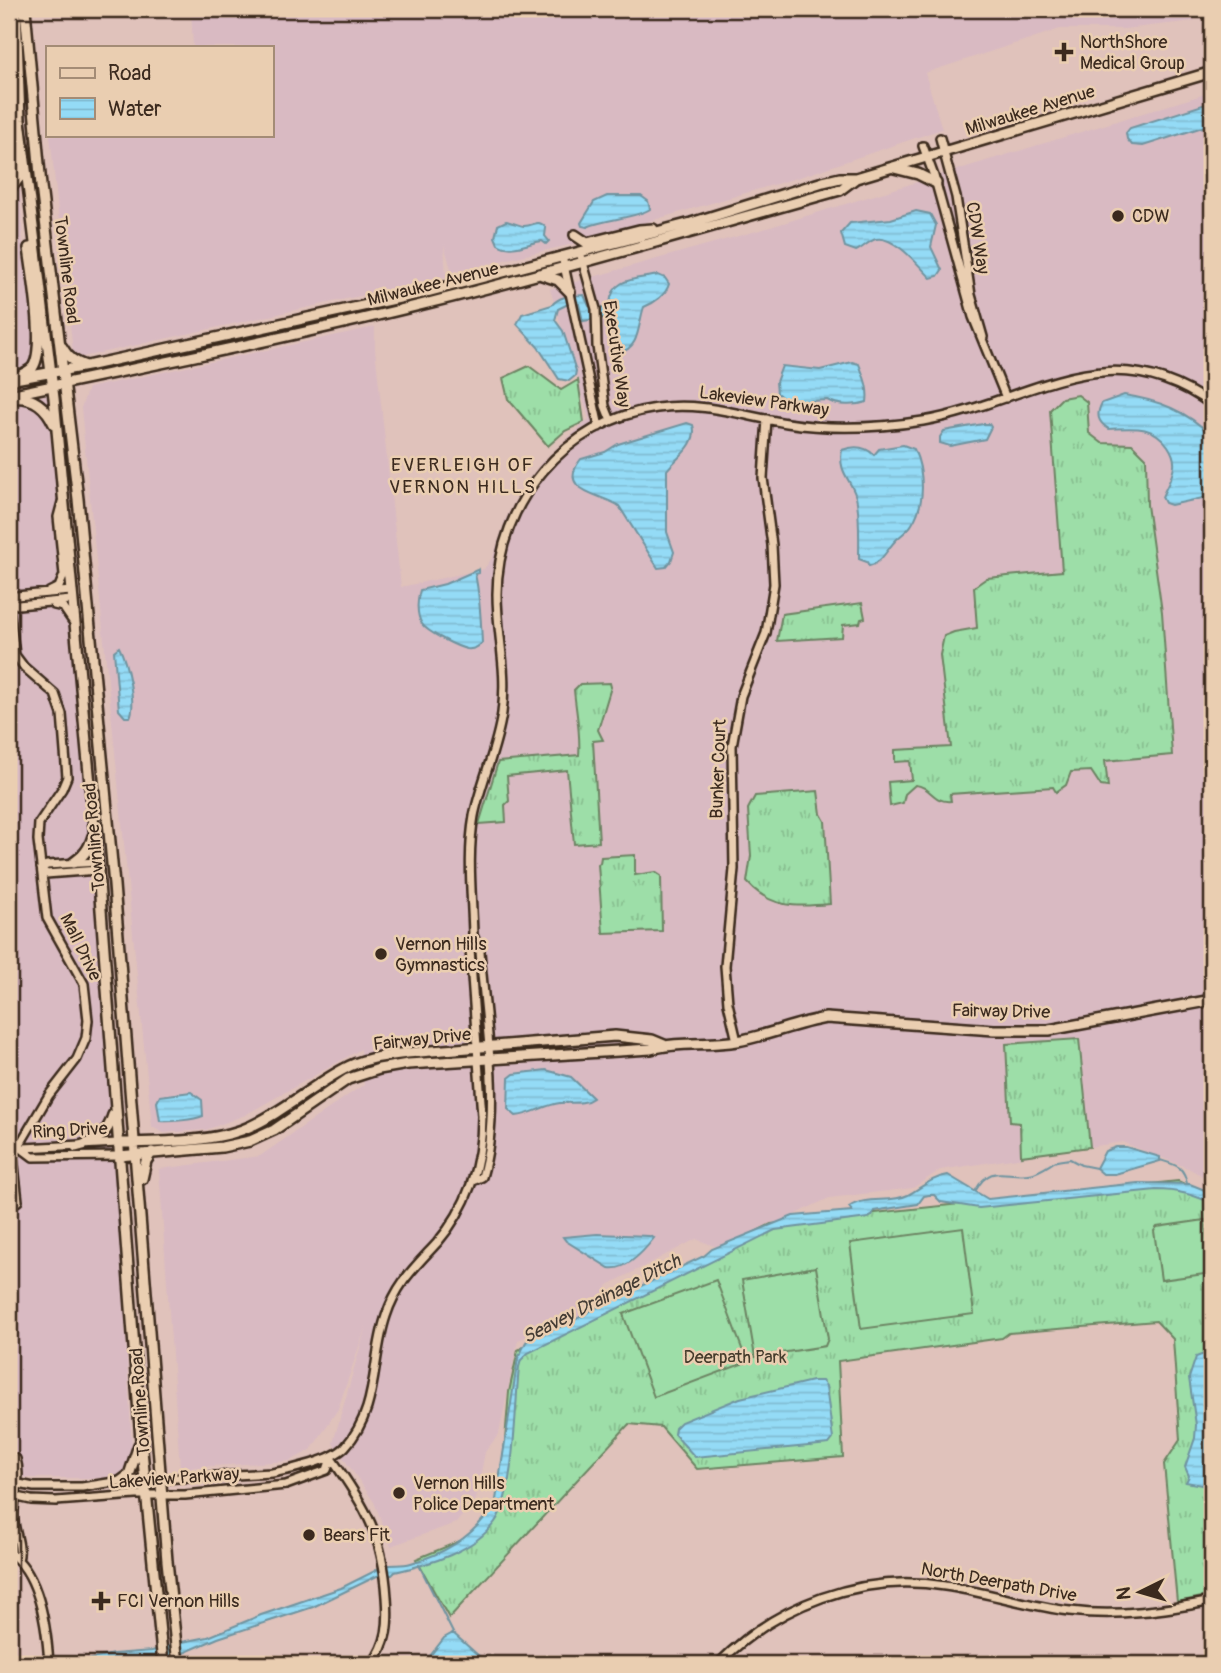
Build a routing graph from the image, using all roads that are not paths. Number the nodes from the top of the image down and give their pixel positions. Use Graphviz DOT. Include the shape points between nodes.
graph roads {
  1 [pos="16,9"];
  2 [pos="25,9"];
  3 [pos="22,24"];
  4 [pos="1212,72"];
  5 [pos="18,92"];
  6 [pos="940,138"];
  7 [pos="923,146"];
  8 [pos="943,152"];
  9 [pos="927,157"];
  10 [pos="892,167"];
  11 [pos="856,178"];
  12 [pos="936,183"];
  13 [pos="9,190"];
  14 [pos="30,204"];
  15 [pos="673,228"];
  16 [pos="575,235"];
  17 [pos="562,256"];
  18 [pos="582,257"];
  19 [pos="564,267"];
  20 [pos="537,274"];
  21 [pos="570,293"];
  22 [pos="981,341"];
  23 [pos="61,346"];
  24 [pos="88,366"];
  25 [pos="63,371"];
  26 [pos="50,372"];
  27 [pos="12,379"];
  28 [pos="66,384"];
  29 [pos="52,386"];
  30 [pos="9,397"];
  31 [pos="1006,398"];
  32 [pos="1212,405"];
  33 [pos="766,419"];
  34 [pos="611,421"];
  35 [pos="599,427"];
  36 [pos="57,429"];
  37 [pos="63,499"];
  38 [pos="49,592"];
  39 [pos="71,595"];
  40 [pos="9,603"];
  41 [pos="26,604"];
  42 [pos="74,623"];
  43 [pos="94,831"];
  44 [pos="73,863"];
  45 [pos="97,866"];
  46 [pos="41,868"];
  47 [pos="1212,1000"];
  48 [pos="737,1041"];
  49 [pos="664,1045"];
  50 [pos="482,1048"];
  51 [pos="483,1059"];
  52 [pos="115,1106"];
  53 [pos="9,1139"];
  54 [pos="118,1143"];
  55 [pos="135,1143"];
  56 [pos="22,1147"];
  57 [pos="76,1147"];
  58 [pos="152,1152"];
  59 [pos="136,1155"];
  60 [pos="119,1156"];
  61 [pos="140,1196"];
  62 [pos="9,1207"];
  63 [pos="141,1440"];
  64 [pos="331,1458"];
  65 [pos="9,1471"];
  66 [pos="145,1479"];
  67 [pos="162,1479"];
  68 [pos="121,1481"];
  69 [pos="13,1484"];
  70 [pos="146,1495"];
  71 [pos="162,1495"];
  72 [pos="12,1496"];
  73 [pos="9,1547"];
  74 [pos="18,1560"];
  75 [pos="1212,1601"];
  76 [pos="49,1662"];
  77 [pos="163,1664"];
  78 [pos="178,1664"];
  79 [pos="372,1664"];
  80 [pos="718,1664"];
  1 -- 3 [label="main road, Townline Road"];
  2 -- 3 [label="main road, Townline Road"];
  3 -- 5 [label="main road, Townline Road"];
  3 -- 23 [label="main road, Townline Road"];
  4 -- 8 [label="main road, Milwaukee Avenue"];
  5 -- 13 [label="main road" via="14,104 19,178"];
  5 -- 14 [label="main road, Townline Road"];
  6 -- 8 [label="street, CDW Way"];
  7 -- 9 [label="street, CDW Way"];
  8 -- 9 [label="main road, Milwaukee Avenue"];
  8 -- 22 [label="street, CDW Way" via="956,197 971,295 984,335"];
  9 -- 10 [label="main road, Milwaukee Avenue"];
  9 -- 12 [label="street, CDW Way"];
  10 -- 11 [label="main road, Milwaukee Avenue"];
  10 -- 12 [label="main road"];
  11 -- 15 [label="main road, Milwaukee Avenue" via="823,182"];
  11 -- 18 [label="main road, Milwaukee Avenue" via="840,190"];
  12 -- 22 [label="street, CDW Way"];
  14 -- 26 [label="main road, Townline Road"];
  14 -- 27 [label="main road" via="26,221 38,323 37,357 33,367"];
  15 -- 16 [label="main road" via="639,230 587,243"];
  15 -- 18 [label="main road, Milwaukee Avenue"];
  17 -- 18 [label="main road, Milwaukee Avenue"];
  17 -- 19 [label="street, Executive Way"];
  17 -- 24 [label="main road, Milwaukee Avenue" via="427,292"];
  18 -- 19 [label="main road, Milwaukee Avenue"];
  18 -- 34 [label="street, Executive Way" via="595,304 605,406"];
  19 -- 20 [label="main road, Milwaukee Avenue"];
  19 -- 21 [label="street, Executive Way"];
  20 -- 21 [label="main road" via="558,280"];
  20 -- 28 [label="main road, Milwaukee Avenue"];
  21 -- 35 [label="street, Executive Way"];
  22 -- 31 [label="street, CDW Way"];
  23 -- 24 [label="main road" via="76,363"];
  23 -- 25 [label="main road, Townline Road"];
  24 -- 25 [label="main road, Milwaukee Avenue"];
  25 -- 26 [label="main road, Milwaukee Avenue"];
  25 -- 28 [label="main road, Townline Road"];
  26 -- 27 [label="main road, Milwaukee Avenue"];
  26 -- 29 [label="main road, Townline Road"];
  28 -- 29 [label="main road, Milwaukee Avenue"];
  28 -- 55 [label="main road, Townline Road"];
  29 -- 30 [label="main road, Milwaukee Avenue"];
  29 -- 36 [label="main road, Townline Road"];
  30 -- 36 [label="main road" via="38,402"];
  31 -- 32 [label="street, Lakeview Parkway" via="1070,375 1115,372 1167,381"];
  31 -- 33 [label="street, Lakeview Parkway" via="948,416 895,425 830,427"];
  33 -- 34 [label="street, Lakeview Parkway" via="682,406 640,411"];
  33 -- 48 [label="street, Bunker Court" via="763,478 774,584 766,633 741,696 732,746 734,869 725,966"];
  34 -- 35 [label="street, Lakeview Parkway"];
  35 -- 50 [label="street, Lakeview Parkway" via="564,450 539,475 517,509 504,543 497,594 504,696 498,736 477,802 469,869 473,935 480,951"];
  36 -- 37 [label="main road, Townline Road"];
  37 -- 38 [label="street" via="58,517 64,575 59,586"];
  37 -- 39 [label="main road, Townline Road"];
  38 -- 39 [label="street"];
  38 -- 40 [label="street" via="16,596"];
  39 -- 41 [label="street"];
  39 -- 42 [label="main road, Townline Road"];
  40 -- 41 [label="street"];
  40 -- 46 [label="street, Mall Drive" via="15,655 55,694 62,714 67,777 38,828"];
  41 -- 42 [label="street" via="59,605"];
  42 -- 43 [label="main road, Townline Road"];
  43 -- 44 [label="main road" via="89,848"];
  43 -- 45 [label="main road, Townline Road"];
  44 -- 45 [label="street"];
  44 -- 46 [label="street"];
  45 -- 46 [label="street" via="46,874"];
  45 -- 52 [label="main road, Townline Road"];
  46 -- 56 [label="street, Mall Drive" via="47,918 84,984 89,1020 77,1059 49,1095"];
  47 -- 48 [label="main road, Fairway Drive" via="1049,1030 826,1018"];
  48 -- 49 [label="main road, Fairway Drive"];
  49 -- 50 [label="main road, Fairway Drive" via="615,1036"];
  49 -- 51 [label="main road, Fairway Drive"];
  50 -- 51 [label="street, Lakeview Parkway"];
  50 -- 55 [label="main road, Fairway Drive" via="407,1053 355,1063 236,1132"];
  51 -- 58 [label="main road, Fairway Drive" via="379,1069 348,1079 262,1137 222,1147"];
  51 -- 64 [label="street, Lakeview Parkway" via="475,1180 450,1227 407,1274 393,1297 383,1325 368,1410 347,1446"];
  52 -- 54 [label="main road, Townline Road"];
  52 -- 57 [label="main road" via="104,1135"];
  53 -- 56 [label="street, Ring Drive"];
  54 -- 55 [label="main road, Fairway Drive"];
  54 -- 57 [label="street, Ring Drive"];
  54 -- 60 [label="main road, Townline Road"];
  55 -- 59 [label="main road, Townline Road"];
  56 -- 57 [label="street, Ring Drive"];
  56 -- 60 [label="street, Ring Drive" via="33,1157"];
  56 -- 62 [label="street" via="13,1156 18,1201"];
  58 -- 59 [label="main road, Fairway Drive"];
  58 -- 61 [label="main road" via="143,1171"];
  59 -- 60 [label="main road, Fairway Drive"];
  59 -- 61 [label="main road, Townline Road"];
  60 -- 63 [label="main road, Townline Road"];
  61 -- 67 [label="main road, Townline Road"];
  63 -- 66 [label="main road, Townline Road"];
  63 -- 68 [label="main road" via="129,1475"];
  64 -- 67 [label="street, Lakeview Parkway" via="272,1473"];
  64 -- 71 [label="street, Lakeview Parkway" via="327,1470 286,1485"];
  64 -- 79 [label="street" via="371,1521 382,1555 387,1634"];
  65 -- 69 [label="street" via="16,1459"];
  66 -- 67 [label="street, Lakeview Parkway"];
  66 -- 68 [label="street, Lakeview Parkway"];
  66 -- 70 [label="main road, Townline Road"];
  67 -- 71 [label="main road, Townline Road"];
  68 -- 69 [label="street, Lakeview Parkway" via="82,1487"];
  69 -- 72 [label="street"];
  70 -- 71 [label="street, Lakeview Parkway"];
  70 -- 72 [label="street, Lakeview Parkway" via="56,1501"];
  70 -- 77 [label="main road, Townline Road"];
  71 -- 78 [label="main road, Townline Road"];
  72 -- 74 [label="street"];
  73 -- 74 [label="street"];
  74 -- 76 [label="street" via="41,1606"];
  75 -- 80 [label="street, North Deerpath Drive" via="1107,1614 1039,1607 935,1584 872,1585 822,1597 780,1616"];
}
